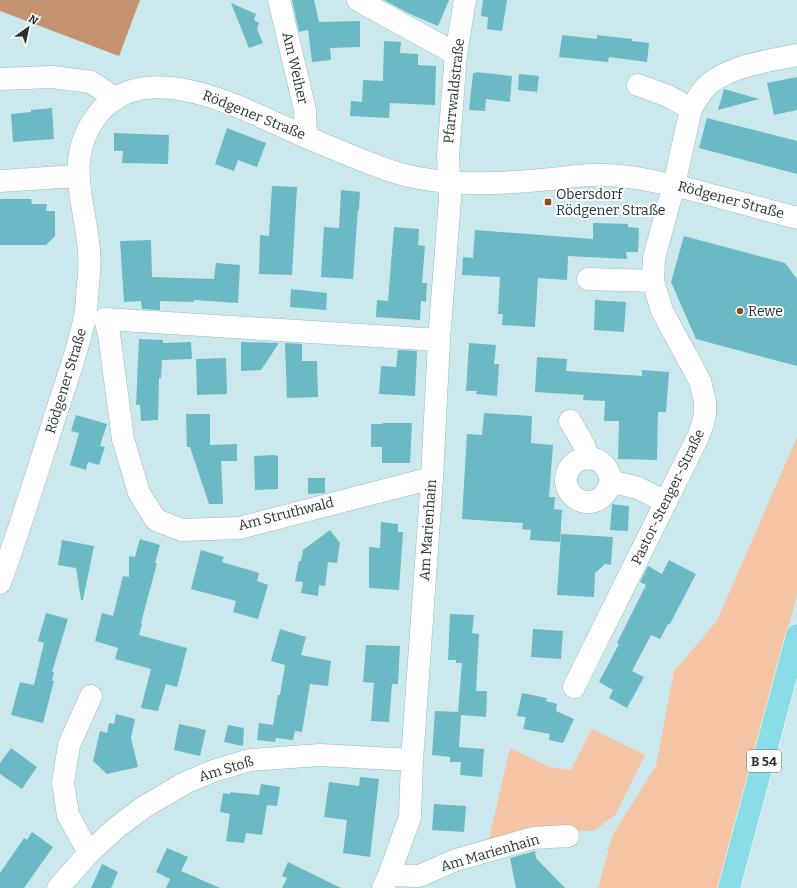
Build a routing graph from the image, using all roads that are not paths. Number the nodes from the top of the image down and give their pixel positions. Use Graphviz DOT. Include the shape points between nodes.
graph roads {
  1 [pos="278,0"];
  2 [pos="358,0"];
  3 [pos="465,0"];
  4 [pos="456,54"];
  5 [pos="797,55"];
  6 [pos="0,79"];
  7 [pos="638,85"];
  8 [pos="116,99"];
  9 [pos="691,109"];
  10 [pos="306,137"];
  11 [pos="78,176"];
  12 [pos="0,181"];
  13 [pos="450,182"];
  14 [pos="674,185"];
  15 [pos="797,218"];
  16 [pos="588,279"];
  17 [pos="653,280"];
  18 [pos="95,319"];
  19 [pos="439,340"];
  20 [pos="570,421"];
  21 [pos="588,459"];
  22 [pos="432,478"];
  23 [pos="610,481"];
  24 [pos="666,502"];
  25 [pos="0,583"];
  26 [pos="797,634"];
  27 [pos="574,688"];
  28 [pos="91,696"];
  29 [pos="412,760"];
  30 [pos="568,836"];
  31 [pos="89,853"];
  32 [pos="386,882"];
  33 [pos="58,888"];
  34 [pos="729,888"];
  1 -- 10 [label="street, Am Weiher" via="305,110"];
  2 -- 4 [label="street"];
  3 -- 4 [label="street, Pfarrwaldstraße"];
  4 -- 13 [label="street, Pfarrwaldstraße" via="448,156"];
  5 -- 9 [label="street" via="732,70 709,84"];
  6 -- 8 [label="street" via="52,77 91,82"];
  7 -- 9 [label="street" via="668,96"];
  8 -- 10 [label="street, Rödgener Straße" via="143,88 191,90 222,100"];
  8 -- 11 [label="street, Rödgener Straße" via="102,109 86,134"];
  9 -- 14 [label="street, Pastor-Stenger-Straße"];
  10 -- 13 [label="street, Rödgener Straße" via="390,170"];
  11 -- 12 [label="street"];
  11 -- 18 [label="street, Rödgener Straße" via="88,239"];
  13 -- 14 [label="street, Rödgener Straße" via="513,182 604,174"];
  13 -- 19 [label="street, Am Marienhain"];
  14 -- 15 [label="street, Rödgener Straße"];
  14 -- 17 [label="street, Pastor-Stenger-Straße" via="654,258"];
  16 -- 17 [label="street"];
  17 -- 24 [label="street, Pastor-Stenger-Straße" via="662,311 700,381 705,402 703,423 698,437"];
  18 -- 19 [label="street"];
  18 -- 22 [label="street, Am Struthwald" via="109,334 123,439 139,493 156,520 182,530 239,528"];
  18 -- 25 [label="street, Rödgener Straße" via="74,358"];
  19 -- 22 [label="street, Am Marienhain"];
  20 -- 21 [label="street" via="584,445"];
  21 -- 23 [label="street" via="601,463 606,468"];
  21 -- 23 [label="street" via="574,463 570,468 566,482 572,495 578,500 593,502 605,494"];
  22 -- 29 [label="street, Am Marienhain"];
  23 -- 24 [label="street" via="638,488"];
  24 -- 27 [label="street, Pastor-Stenger-Straße"];
  26 -- 34 [label="main road, B 54"];
  28 -- 31 [label="street" via="69,746 63,783 68,815"];
  29 -- 31 [label="street, Am Stoß" via="320,754 250,760 185,783 144,807"];
  29 -- 32 [label="street, Am Marienhain" via="410,817"];
  30 -- 32 [label="street, Am Marienhain" via="533,838 456,860 419,876"];
  31 -- 33 [label="street, Am Stoß"];
}
